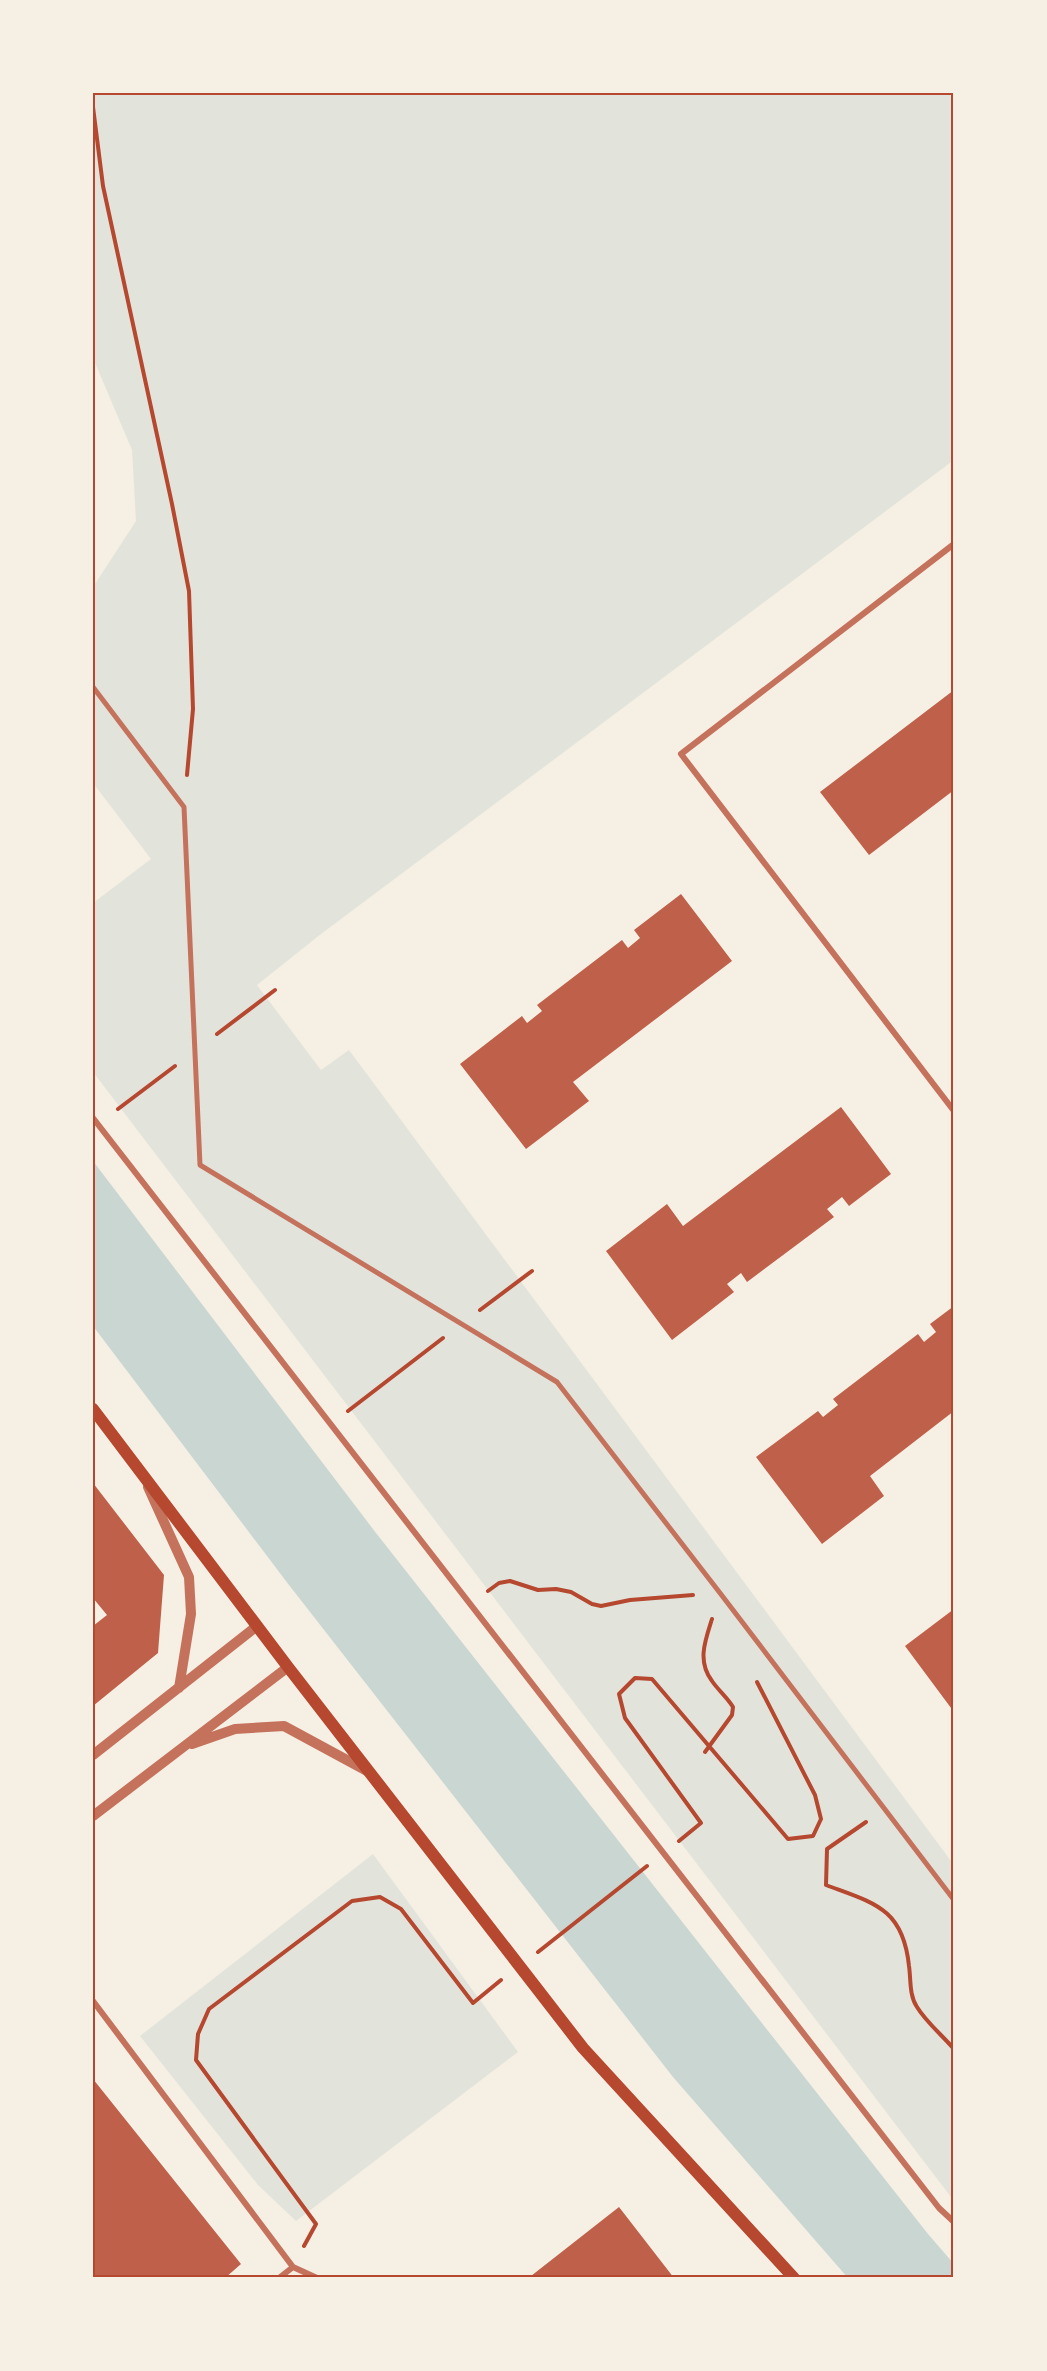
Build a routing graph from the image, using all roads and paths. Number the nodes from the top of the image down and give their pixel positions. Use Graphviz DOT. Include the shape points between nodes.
graph roads {
  1 [pos="93,107"];
  2 [pos="954,544"];
  3 [pos="93,687"];
  4 [pos="184,807"];
  5 [pos="954,1111"];
  6 [pos="93,1118"];
  7 [pos="532,1271"];
  8 [pos="461,1324"];
  9 [pos="93,1409"];
  10 [pos="348,1411"];
  11 [pos="142,1473"];
  12 [pos="488,1591"];
  13 [pos="720,1593"];
  14 [pos="257,1626"];
  15 [pos="288,1667"];
  16 [pos="752,1672"];
  17 [pos="179,1688"];
  18 [pos="183,1747"];
  19 [pos="705,1752"];
  20 [pos="93,1755"];
  21 [pos="369,1772"];
  22 [pos="885,1809"];
  23 [pos="93,1816"];
  24 [pos="674,1845"];
  25 [pos="656,1859"];
  26 [pos="954,1900"];
  27 [pos="537,1953"];
  28 [pos="509,1974"];
  29 [pos="93,2001"];
  30 [pos="954,2049"];
  31 [pos="954,2223"];
  32 [pos="293,2266"];
  33 [pos="279,2278"];
  34 [pos="317,2278"];
  35 [pos="794,2278"];
  1 -- 4 [label="path" via="102,186 189,591 193,709"];
  2 -- 5 [label="street" via="681,754"];
  3 -- 4 [label="street"];
  4 -- 8 [label="street" via="200,1165"];
  6 -- 31 [label="street"];
  7 -- 8 [label="path"];
  8 -- 10 [label="path"];
  8 -- 13 [label="street" via="557,1382"];
  9 -- 11 [label="main road"];
  11 -- 14 [label="main road"];
  11 -- 17 [label="street" via="189,1577 190,1630"];
  12 -- 13 [label="path" via="510,1581 538,1590 571,1592 601,1606"];
  13 -- 19 [label="path" via="702,1656 705,1670 733,1707"];
  13 -- 22 [label="street"];
  14 -- 15 [label="main road"];
  14 -- 17 [label="street"];
  15 -- 18 [label="street"];
  15 -- 21 [label="main road"];
  16 -- 24 [label="path" via="815,1795 821,1819 813,1836 788,1839 652,1678 635,1678 619,1694 625,1718 701,1823"];
  17 -- 20 [label="street"];
  18 -- 21 [label="street" via="235,1729 284,1726"];
  18 -- 23 [label="street"];
  21 -- 35 [label="main road" via="583,2048"];
  22 -- 26 [label="street"];
  22 -- 30 [label="path" via="827,1849 826,1885 877,1904 888,1914 907,1947 916,2006"];
  25 -- 27 [label="path"];
  28 -- 32 [label="path" via="473,2003 401,1909 380,1897 352,1900 209,2009 198,2034 196,2060 316,2224"];
  29 -- 32 [label="street"];
  32 -- 33 [label="street"];
  32 -- 34 [label="street"];
}
